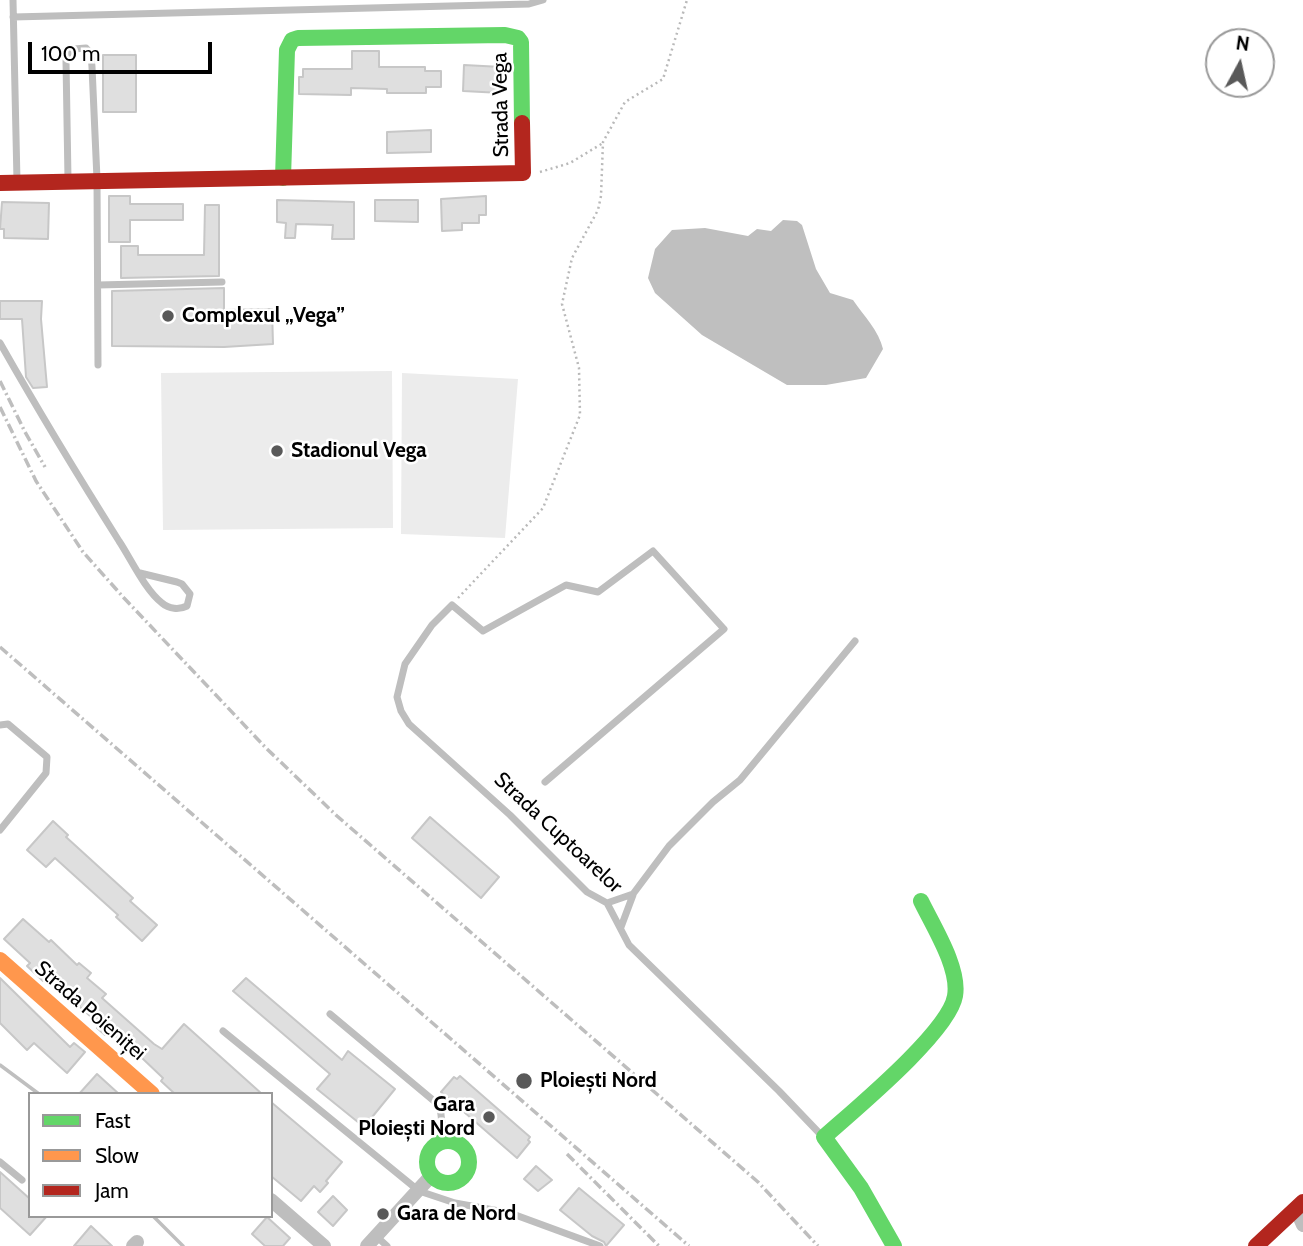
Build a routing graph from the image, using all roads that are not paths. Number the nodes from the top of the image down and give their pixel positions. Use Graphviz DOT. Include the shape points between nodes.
graph roads {
  1 [pos="13,0"];
  2 [pos="543,0"];
  3 [pos="440,3"];
  4 [pos="13,16"];
  5 [pos="283,178"];
  6 [pos="97,179"];
  7 [pos="68,181"];
  8 [pos="17,182"];
  9 [pos="0,183"];
  10 [pos="222,282"];
  11 [pos="98,285"];
  12 [pos="0,343"];
  13 [pos="98,365"];
  14 [pos="140,573"];
  15 [pos="855,640"];
  16 [pos="0,725"];
  17 [pos="545,782"];
  18 [pos="0,830"];
  19 [pos="634,894"];
  20 [pos="922,901"];
  21 [pos="607,903"];
  22 [pos="621,928"];
  23 [pos="0,960"];
  24 [pos="330,1014"];
  25 [pos="223,1031"];
  26 [pos="150,1092"];
  27 [pos="824,1138"];
  28 [pos="444,1141"];
  29 [pos="0,1162"];
  30 [pos="431,1176"];
  31 [pos="22,1181"];
  32 [pos="419,1191"];
  33 [pos="273,1202"];
  34 [pos="1301,1208"];
  35 [pos="1303,1225"];
  36 [pos="377,1243"];
  37 [pos="324,1246"];
  38 [pos="600,1246"];
  39 [pos="894,1246"];
  40 [pos="1256,1246"];
  1 -- 4 [label="lane"];
  2 -- 3 [label="lane" via="529,4"];
  3 -- 4 [label="lane"];
  4 -- 8 [label="lane"];
  5 -- 5 [label="street, Strada Vega" via="523,173 523,47 518,38 292,40 287,50"];
  5 -- 6 [label="street, Strada Vega"];
  6 -- 7 [label="street, Strada Vega"];
  6 -- 7 [label="lane" via="91,54 86,48 68,52 66,61"];
  6 -- 11 [label="lane"];
  7 -- 8 [label="street, Strada Vega"];
  8 -- 9 [label="street, Strada Vega"];
  10 -- 11 [label="lane"];
  11 -- 13 [label="lane"];
  12 -- 14 [label="lane"];
  14 -- 14 [label="lane" via="165,606 187,606 190,594 182,584"];
  15 -- 19 [label="lane" via="740,780 669,846"];
  16 -- 18 [label="lane" via="9,724 47,757 46,773"];
  17 -- 21 [label="lane, Strada Cuptoarelor" via="724,629 653,551 598,592 566,585 483,631 452,605 405,664 398,687 401,711 421,737 587,892"];
  19 -- 21 [label="lane"];
  19 -- 22 [label="lane"];
  20 -- 27 [label="street" via="945,952 955,999 895,1074"];
  21 -- 22 [label="lane, Strada Cuptoarelor"];
  22 -- 27 [label="lane, Strada Cuptoarelor" via="629,945"];
  23 -- 26 [label="street, Strada Poieniței"];
  24 -- 28 [label="lane" via="440,1106"];
  25 -- 32 [label="lane"];
  27 -- 39 [label="street, Strada Cuptoarelor" via="862,1188"];
  28 -- 30 [label="street" via="429,1152 426,1164"];
  28 -- 30 [label="street" via="463,1146 470,1159 467,1172 457,1182 443,1183"];
  29 -- 31 [label="lane"];
  30 -- 32 [label="street"];
  32 -- 36 [label="street"];
  32 -- 38 [label="lane" via="510,1213"];
  33 -- 37 [label="street"];
  34 -- 35 [label="street"];
  34 -- 40 [label="street"];
}
